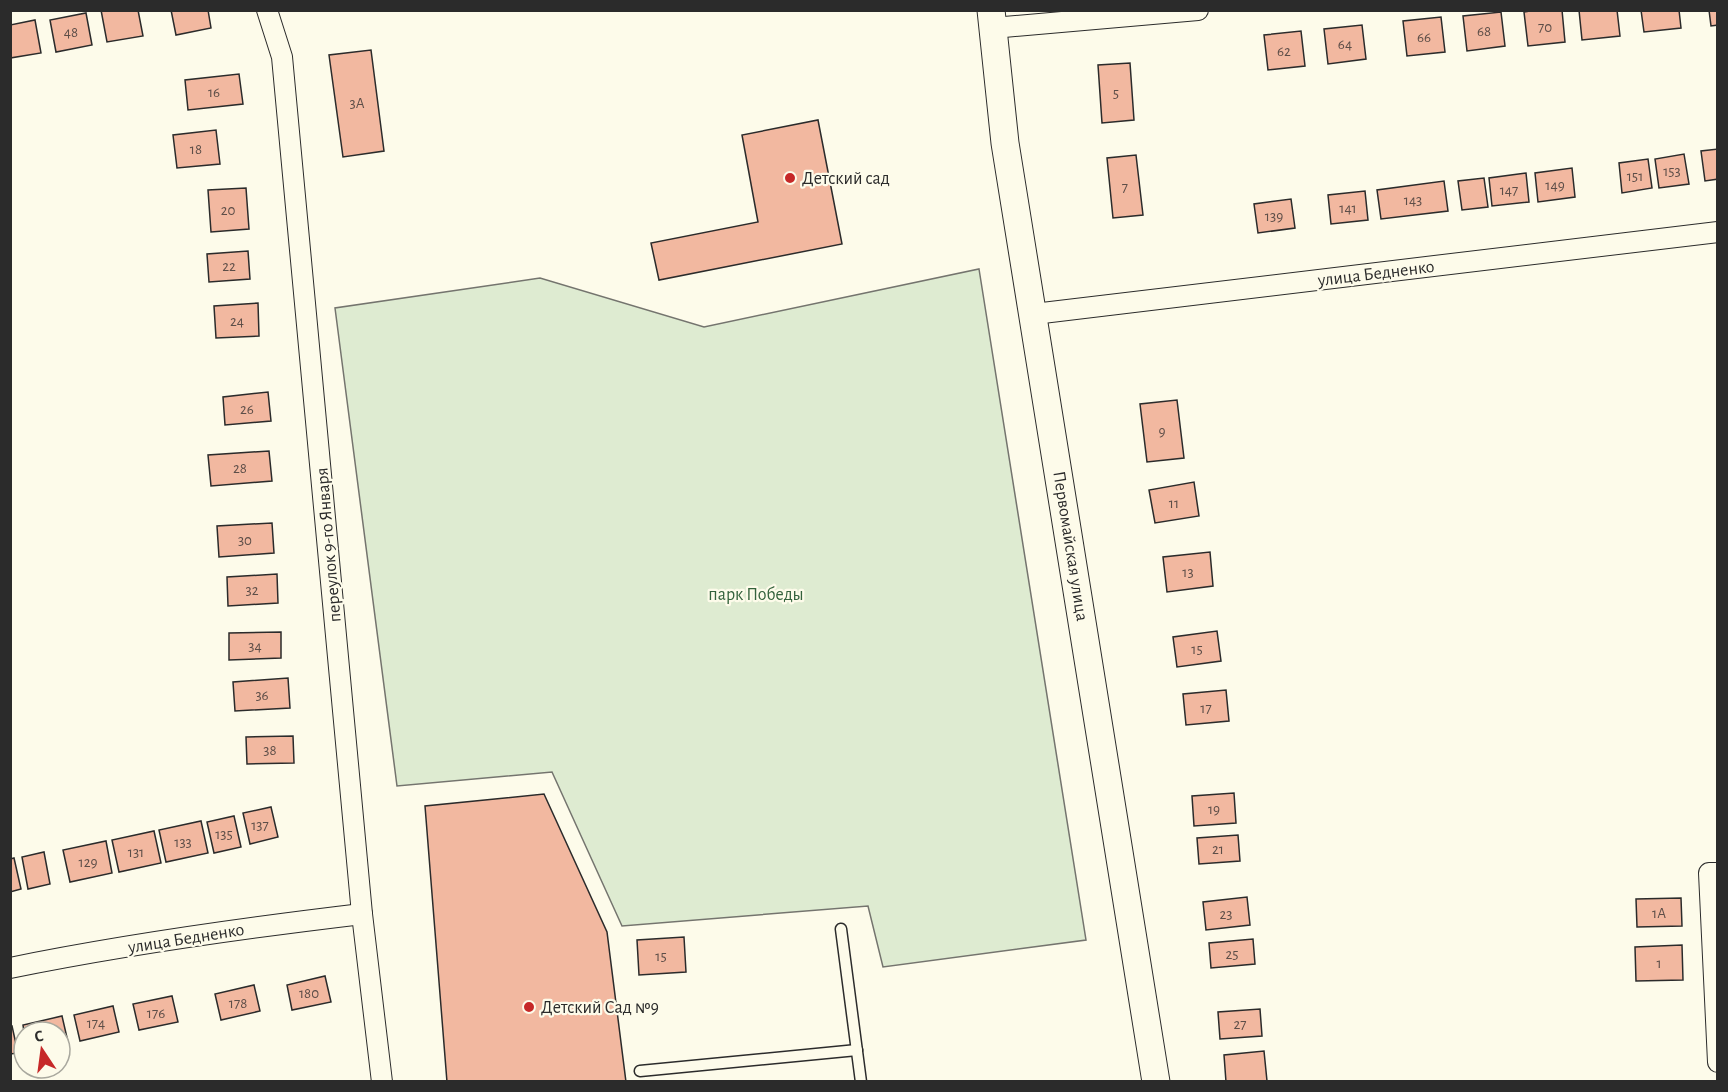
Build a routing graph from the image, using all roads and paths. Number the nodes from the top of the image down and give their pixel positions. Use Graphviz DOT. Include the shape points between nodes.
graph roads {
  1 [pos="267,10"];
  2 [pos="1198,10"];
  3 [pos="992,19"];
  4 [pos="1718,232"];
  5 [pos="1034,314"];
  6 [pos="1718,873"];
  7 [pos="362,914"];
  8 [pos="841,929"];
  9 [pos="10,968"];
  10 [pos="857,1050"];
  11 [pos="1718,1062"];
  12 [pos="640,1071"];
  13 [pos="382,1082"];
  14 [pos="861,1082"];
  15 [pos="1156,1082"];
  1 -- 7 [label="street, переулок 9-го Января" via="282,57"];
  2 -- 3 [label="street"];
  3 -- 5 [label="main road, Первомайская улица" via="1005,143"];
  4 -- 5 [label="street, улица Бедненко"];
  5 -- 15 [label="main road, Первомайская улица"];
  6 -- 11 [label="street" via="1709,873"];
  7 -- 9 [label="street, улица Бедненко" via="234,930"];
  7 -- 13 [label="street, переулок 9-го Января"];
  8 -- 10 [label="lane"];
  10 -- 12 [label="lane"];
  10 -- 14 [label="lane"];
}
